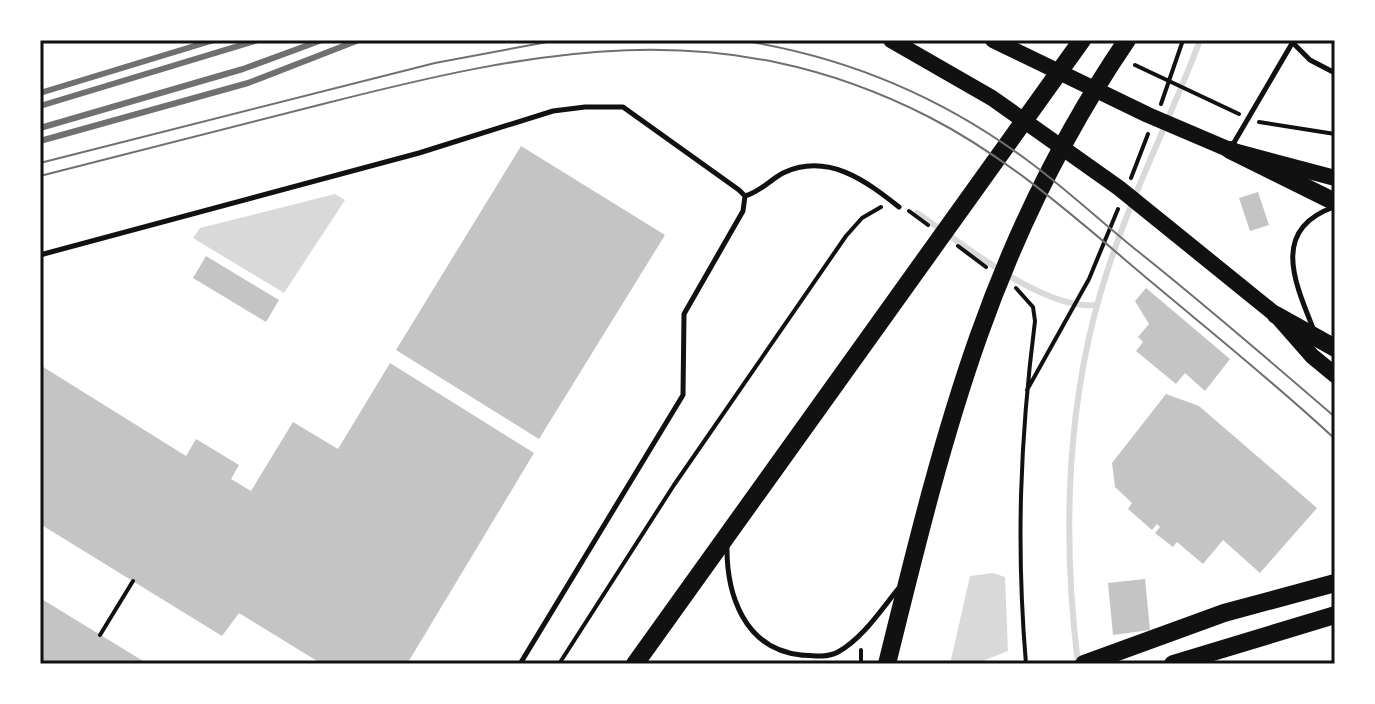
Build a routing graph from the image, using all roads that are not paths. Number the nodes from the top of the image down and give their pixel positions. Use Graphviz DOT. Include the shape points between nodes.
graph roads {
  1 [pos="891,40"];
  2 [pos="993,40"];
  3 [pos="1082,40"];
  4 [pos="1127,40"];
  5 [pos="1293,41"];
  6 [pos="1335,73"];
  7 [pos="1230,150"];
  8 [pos="1335,178"];
  9 [pos="745,196"];
  10 [pos="1335,204"];
  11 [pos="899,207"];
  12 [pos="40,255"];
  13 [pos="1276,315"];
  14 [pos="1316,336"];
  15 [pos="1335,348"];
  16 [pos="1335,375"];
  17 [pos="728,535"];
  18 [pos="908,577"];
  19 [pos="1335,583"];
  20 [pos="1335,615"];
  21 [pos="520,664"];
  22 [pos="635,664"];
  23 [pos="887,664"];
  24 [pos="1084,664"];
  25 [pos="1173,664"];
  1 -- 13 [label="main road" via="992,98 1122,190"];
  2 -- 7 [label="main road" via="1151,122"];
  3 -- 17 [label="highway"];
  4 -- 18 [label="highway" via="1050,165 984,314"];
  5 -- 6 [label="lane" via="1310,60"];
  5 -- 7 [label="lane"];
  7 -- 8 [label="main road"];
  7 -- 10 [label="highway"];
  9 -- 11 [label="lane" via="783,173 823,165 862,179"];
  9 -- 12 [label="lane" via="623,107 585,107 553,111 419,153"];
  9 -- 21 [label="lane" via="743,211 684,314 683,395"];
  10 -- 14 [label="lane" via="1300,229 1291,251 1293,272"];
  13 -- 14 [label="highway"];
  13 -- 16 [label="main road"];
  14 -- 15 [label="highway"];
  17 -- 18 [label="lane" via="727,574 744,622 788,654 837,653"];
  17 -- 22 [label="highway"];
  18 -- 23 [label="highway"];
  19 -- 24 [label="highway" via="1224,613"];
  20 -- 25 [label="highway"];
}
